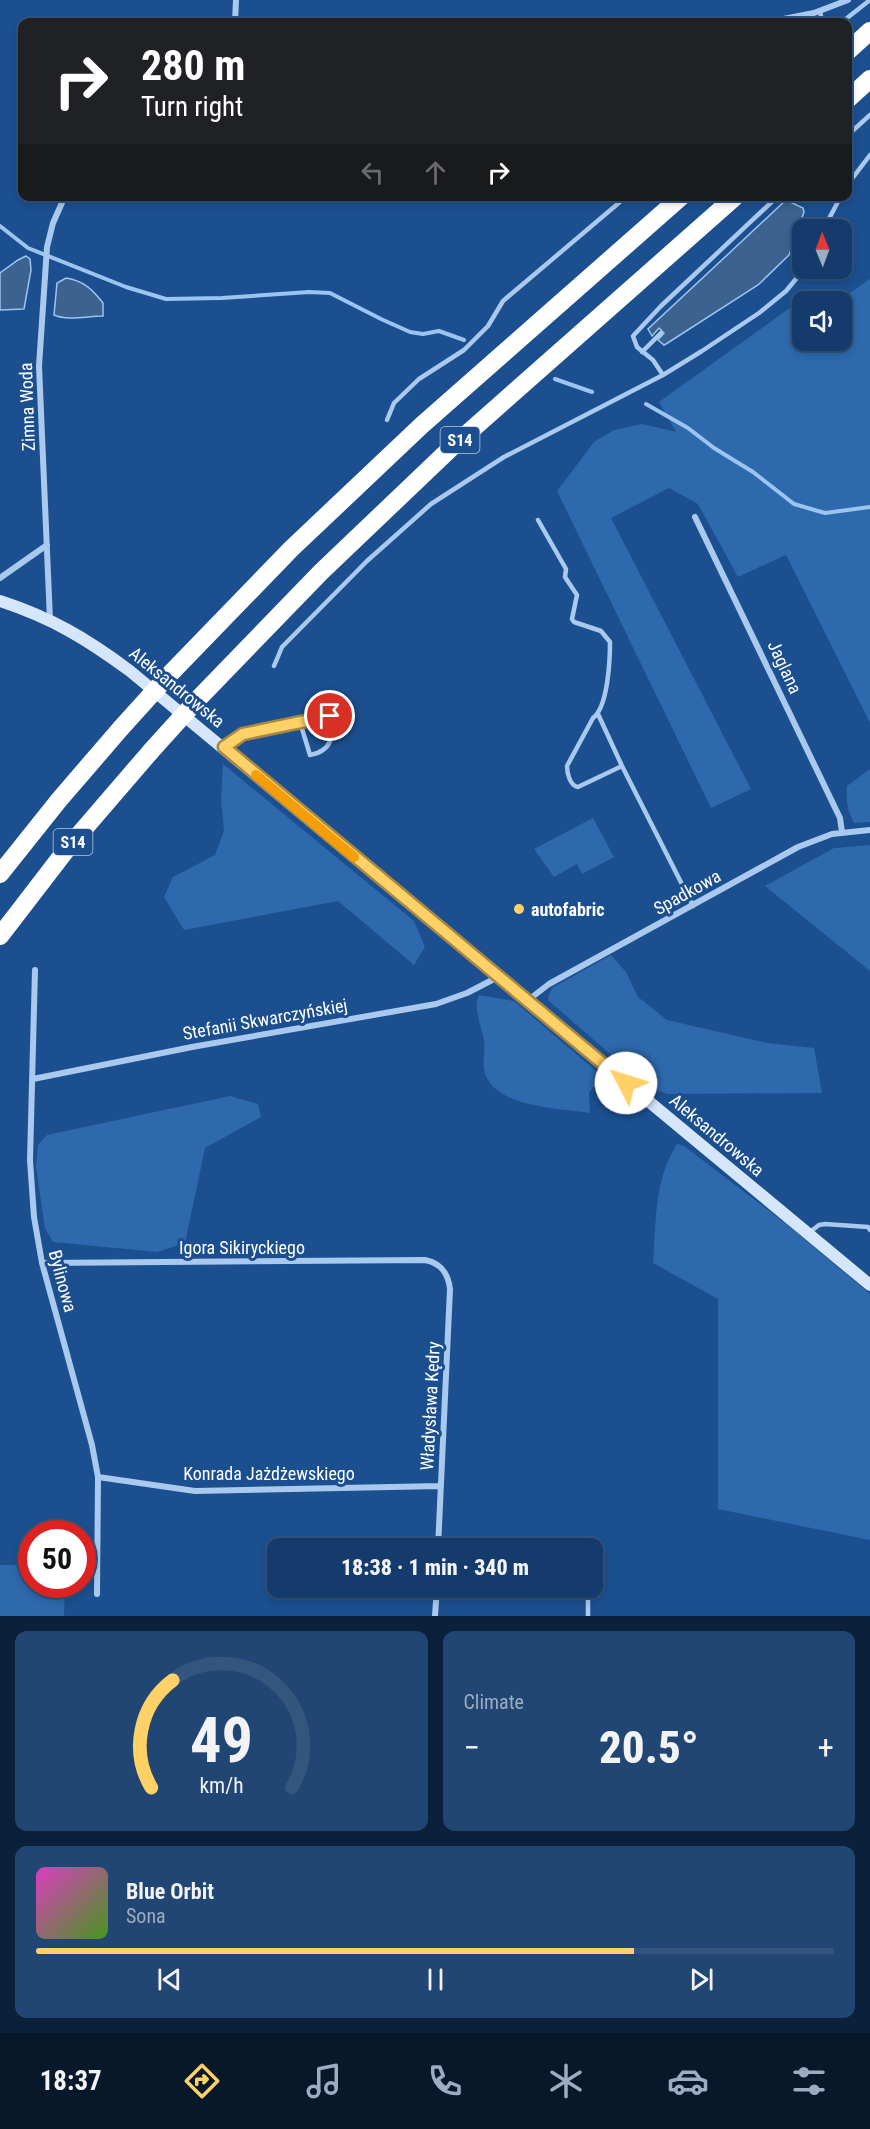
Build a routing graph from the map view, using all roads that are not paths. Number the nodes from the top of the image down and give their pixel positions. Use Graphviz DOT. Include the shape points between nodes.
graph roads {
  1 [pos="236,0"];
  2 [pos="848,0"];
  3 [pos="870,0"];
  4 [pos="820,11"];
  5 [pos="235,18"];
  6 [pos="787,18"];
  7 [pos="821,18"];
  8 [pos="847,18"];
  9 [pos="870,31"];
  10 [pos="852,47"];
  11 [pos="870,79"];
  12 [pos="852,95"];
  13 [pos="870,115"];
  14 [pos="852,131"];
  15 [pos="870,155"];
  16 [pos="852,179"];
  17 [pos="63,201"];
  18 [pos="621,201"];
  19 [pos="676,201"];
  20 [pos="730,201"];
  21 [pos="773,201"];
  22 [pos="838,201"];
  23 [pos="829,219"];
  24 [pos="796,279"];
  25 [pos="661,333"];
  26 [pos="642,352"];
  27 [pos="663,375"];
  28 [pos="387,420"];
  29 [pos="695,517"];
  30 [pos="538,520"];
  31 [pos="48,544"];
  32 [pos="0,578"];
  33 [pos="0,601"];
  34 [pos="51,620"];
  35 [pos="274,666"];
  36 [pos="598,714"];
  37 [pos="300,722"];
  38 [pos="224,747"];
  39 [pos="622,766"];
  40 [pos="870,830"];
  41 [pos="842,832"];
  42 [pos="0,874"];
  43 [pos="693,906"];
  44 [pos="0,936"];
  45 [pos="35,970"];
  46 [pos="498,977"];
  47 [pos="527,1001"];
  48 [pos="33,1079"];
  49 [pos="870,1230"];
  50 [pos="808,1234"];
  51 [pos="42,1263"];
  52 [pos="441,1267"];
  53 [pos="870,1285"];
  54 [pos="98,1477"];
  55 [pos="441,1486"];
  56 [pos="438,1538"];
  57 [pos="97,1594"];
  58 [pos="436,1598"];
  59 [pos="588,1598"];
  60 [pos="435,1616"];
  61 [pos="588,1616"];
  1 -- 5 [label="street"];
  2 -- 4 [label="street"];
  3 -- 8 [label="lane"];
  4 -- 6 [label="street"];
  4 -- 7 [label="lane"];
  9 -- 10 [label="highway"];
  11 -- 12 [label="highway"];
  13 -- 14 [label="lane"];
  15 -- 16 [label="lane"];
  17 -- 31 [label="street, Zimna Woda" via="47,247 39,366"];
  18 -- 28 [label="lane" via="503,301 488,326 464,350 419,379 394,403"];
  19 -- 42 [label="highway, S14, bridge" via="414,433 291,549 121,728"];
  20 -- 44 [label="highway, S14, bridge" via="451,448 321,572 151,751 70,845"];
  21 -- 26 [label="lane" via="633,336"];
  22 -- 23 [label="lane"];
  24 -- 27 [label="lane" via="759,313"];
  25 -- 26 [label="lane"];
  26 -- 27 [label="lane"];
  27 -- 35 [label="lane" via="504,457 431,504 367,561 282,647"];
  29 -- 41 [label="street, Jaglana" via="840,818"];
  30 -- 36 [label="lane" via="577,595 572,619 601,631 610,642 603,704"];
  31 -- 32 [label="street"];
  31 -- 34 [label="street, Zimna Woda"];
  33 -- 34 [label="main road, Aleksandrowska"];
  34 -- 38 [label="main road, Aleksandrowska" via="130,670"];
  36 -- 39 [label="lane"];
  36 -- 39 [label="lane" via="567,766 572,784 578,787"];
  37 -- 37 [label="lane" via="330,716 333,730 324,750 310,755"];
  37 -- 38 [label="lane" via="243,734"];
  38 -- 46 [label="main road, Aleksandrowska"];
  39 -- 43 [label="lane"];
  40 -- 41 [label="street, Spadkowa"];
  41 -- 43 [label="street, Spadkowa" via="798,847"];
  43 -- 47 [label="street, Spadkowa" via="549,984"];
  45 -- 48 [label="street, Bylinowa"];
  46 -- 47 [label="main road, Aleksandrowska"];
  46 -- 48 [label="street, Stefanii Skwarczyńskiej" via="436,1004"];
  47 -- 50 [label="main road, Aleksandrowska"];
  48 -- 51 [label="street, Bylinowa" via="30,1160"];
  49 -- 50 [label="lane" via="825,1224"];
  50 -- 53 [label="main road, Aleksandrowska"];
  51 -- 52 [label="street, Igora Sikiryckiego" via="425,1260"];
  51 -- 54 [label="street, Bylinowa"];
  52 -- 55 [label="street, Władysława Kędry" via="450,1289"];
  54 -- 55 [label="street, Konrada Jażdżewskiego" via="195,1491"];
  54 -- 57 [label="street, Bylinowa"];
  55 -- 56 [label="street, Władysława Kędry"];
  58 -- 60 [label="street"];
  59 -- 61 [label="lane"];
}
